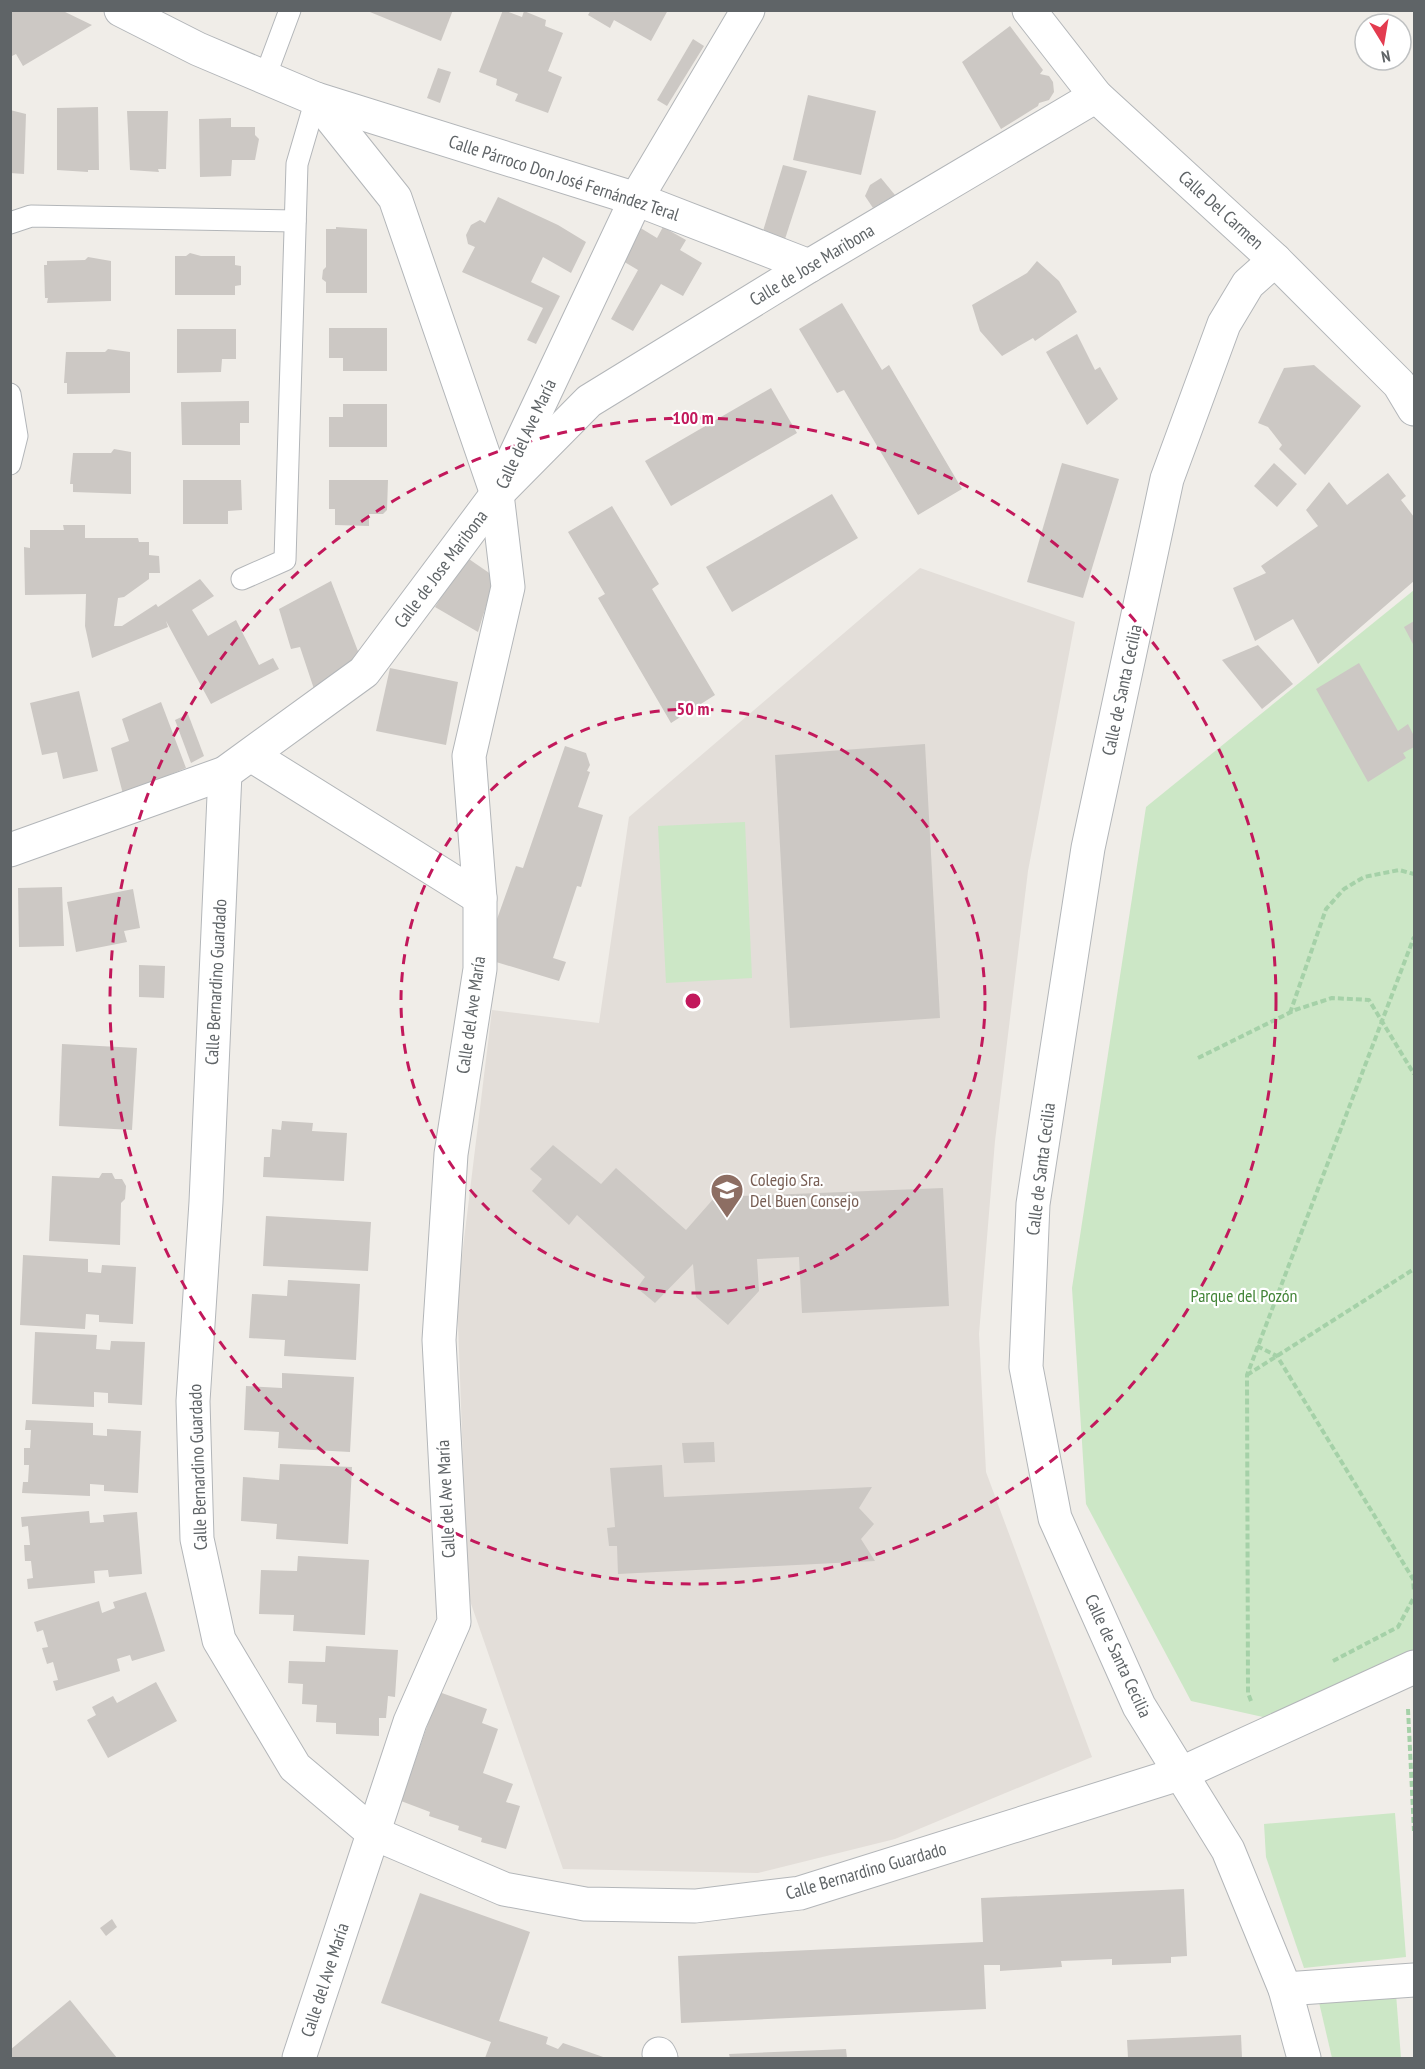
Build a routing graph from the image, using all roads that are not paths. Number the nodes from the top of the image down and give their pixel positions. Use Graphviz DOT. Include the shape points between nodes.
graph roads {
  1 [pos="122,10"];
  2 [pos="290,10"];
  3 [pos="748,10"];
  4 [pos="1029,10"];
  5 [pos="265,77"];
  6 [pos="1096,96"];
  7 [pos="316,99"];
  8 [pos="636,199"];
  9 [pos="295,221"];
  10 [pos="10,223"];
  11 [pos="1275,260"];
  12 [pos="809,266"];
  13 [pos="1410,387"];
  14 [pos="10,394"];
  15 [pos="10,464"];
  16 [pos="497,495"];
  17 [pos="242,579"];
  18 [pos="238,764"];
  19 [pos="10,850"];
  20 [pos="480,898"];
  21 [pos="1410,1669"];
  22 [pos="1182,1773"];
  23 [pos="373,1833"];
  24 [pos="1414,1980"];
  25 [pos="1285,1989"];
  26 [pos="299,2058"];
  27 [pos="1304,2058"];
  1 -- 5 [label="street, Calle Párroco Don José Fernández Teral" via="198,49"];
  2 -- 5 [label="lane"];
  3 -- 8 [label="street, Calle del Ave María"];
  4 -- 6 [label="street, Calle Del Carmen"];
  5 -- 7 [label="street, Calle Párroco Don José Fernández Teral"];
  6 -- 11 [label="street, Calle Del Carmen"];
  6 -- 12 [label="street, Calle de Jose Maribona"];
  7 -- 8 [label="street, Calle Párroco Don José Fernández Teral"];
  7 -- 9 [label="lane" via="297,164"];
  7 -- 16 [label="street, Calle Párroco Don José Fernández Teral" via="395,198"];
  8 -- 12 [label="street, Calle Párroco Don José Fernández Teral"];
  8 -- 16 [label="street, Calle del Ave María"];
  9 -- 10 [label="lane" via="31,216"];
  9 -- 17 [label="lane" via="285,560"];
  11 -- 13 [label="street, Calle Del Carmen"];
  11 -- 22 [label="street, Calle de Santa Cecilia" via="1248,284 1224,324 1167,479 1089,848 1034,1204 1026,1367 1054,1518 1139,1706"];
  12 -- 16 [label="street, Calle de Jose Maribona" via="589,401"];
  14 -- 15 [label="lane" via="17,436"];
  16 -- 18 [label="street, Calle de Jose Maribona" via="364,672"];
  16 -- 20 [label="street, Calle del Ave María" via="508,587 469,756"];
  18 -- 19 [label="street, Calle de Jose Maribona"];
  18 -- 20 [label="street"];
  18 -- 23 [label="street, Calle Bernardino Guardado" via="193,1401 197,1539 219,1640 236,1669 295,1767"];
  20 -- 23 [label="street, Calle del Ave María" via="480,969 451,1154 439,1340 454,1622 410,1722"];
  21 -- 22 [label="street, Calle Bernardino Guardado"];
  22 -- 23 [label="street, Calle Bernardino Guardado" via="800,1893 695,1906 585,1904 504,1889"];
  22 -- 25 [label="street, Calle de Santa Cecilia" via="1228,1851"];
  23 -- 26 [label="street, Calle del Ave María"];
  24 -- 25 [label="street"];
  25 -- 27 [label="street, Calle de Santa Cecilia"];
}
